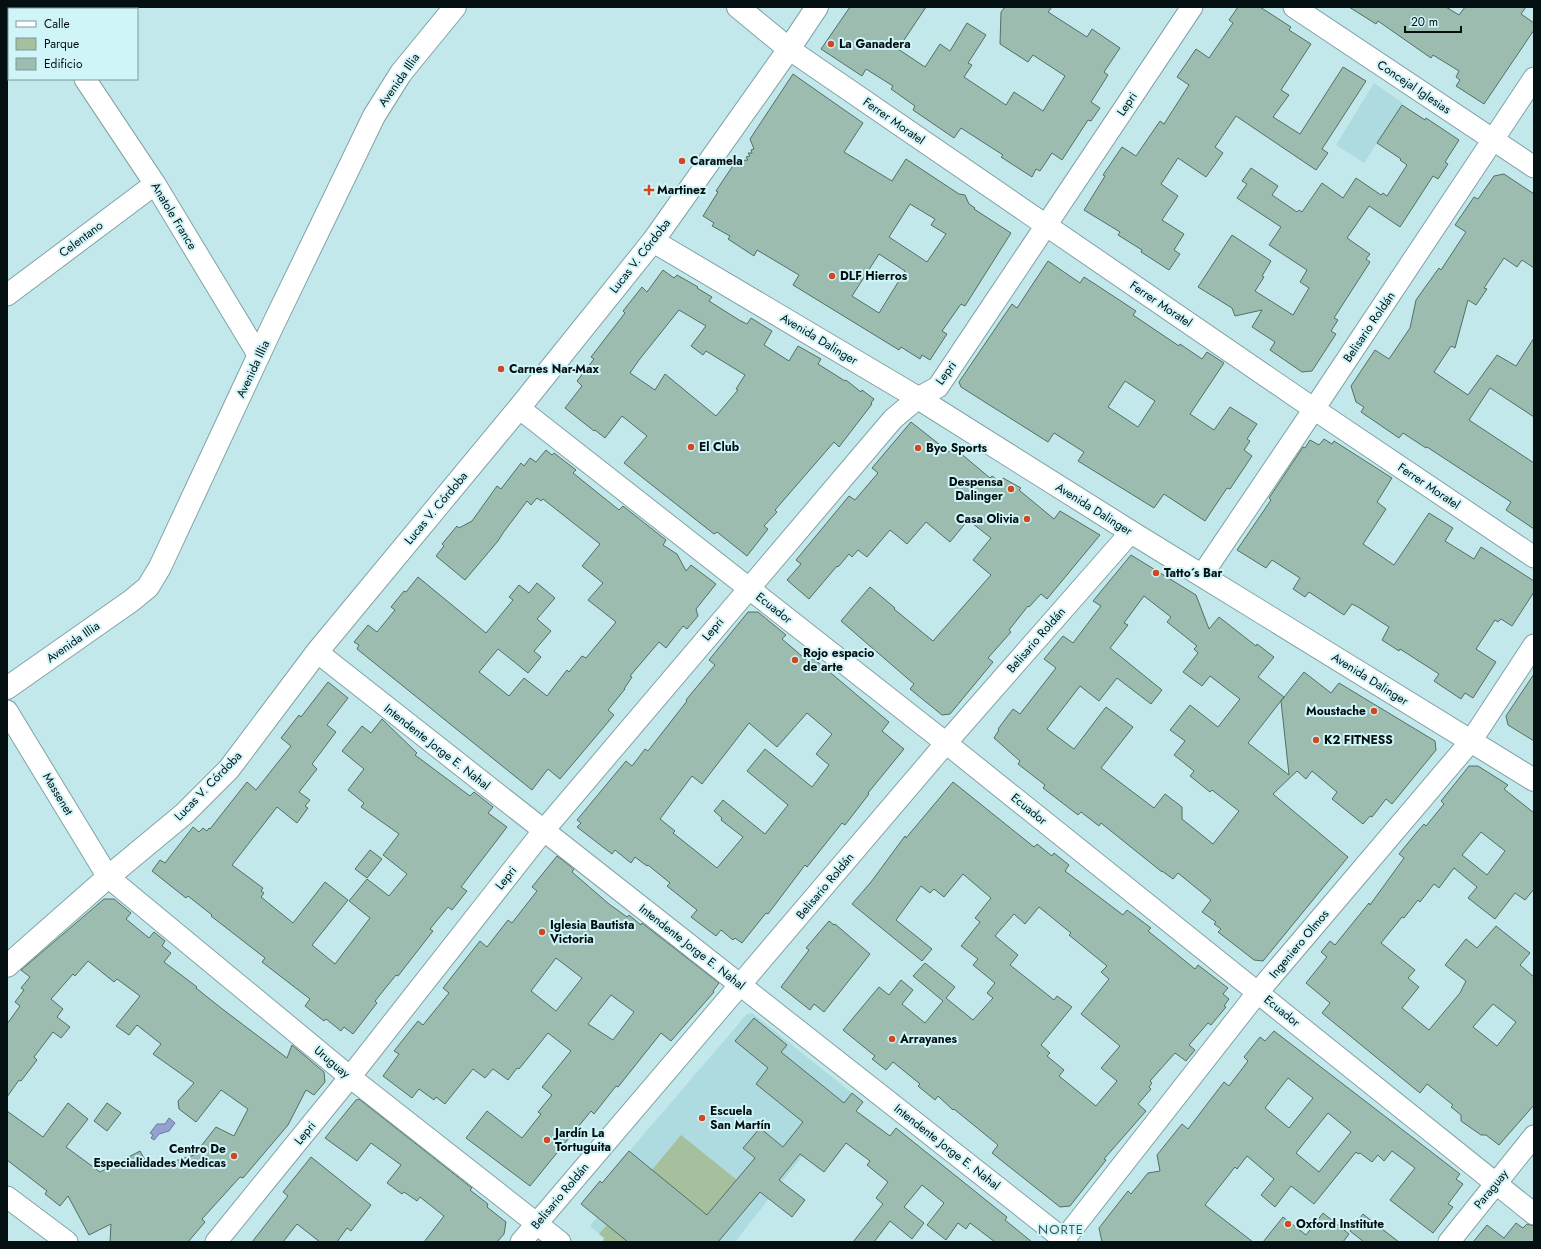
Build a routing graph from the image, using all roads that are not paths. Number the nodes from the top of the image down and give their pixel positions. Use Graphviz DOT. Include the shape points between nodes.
graph roads {
  1 [pos="456,7"];
  2 [pos="738,7"];
  3 [pos="817,7"];
  4 [pos="1192,7"];
  5 [pos="1294,7"];
  6 [pos="789,49"];
  7 [pos="1534,78"];
  8 [pos="86,80"];
  9 [pos="1494,140"];
  10 [pos="1534,167"];
  11 [pos="155,184"];
  12 [pos="1045,226"];
  13 [pos="653,241"];
  14 [pos="7,295"];
  15 [pos="259,356"];
  16 [pos="918,398"];
  17 [pos="519,408"];
  18 [pos="1314,409"];
  19 [pos="1131,532"];
  20 [pos="1534,557"];
  21 [pos="1202,575"];
  22 [pos="748,588"];
  23 [pos="1534,645"];
  24 [pos="317,652"];
  25 [pos="7,688"];
  26 [pos="7,711"];
  27 [pos="1471,742"];
  28 [pos="946,743"];
  29 [pos="1534,780"];
  30 [pos="544,830"];
  31 [pos="108,877"];
  32 [pos="7,966"];
  33 [pos="740,985"];
  34 [pos="1258,992"];
  35 [pos="350,1077"];
  36 [pos="1534,1136"];
  37 [pos="1495,1183"];
  38 [pos="7,1197"];
  39 [pos="1534,1214"];
  40 [pos="536,1223"];
  41 [pos="1065,1241"];
  42 [pos="67,1242"];
  43 [pos="216,1242"];
  44 [pos="521,1242"];
  45 [pos="560,1242"];
  46 [pos="1449,1242"];
  1 -- 15 [label="street, Avenida Illia" via="402,73 374,116"];
  2 -- 6 [label="street"];
  3 -- 6 [label="street, Lucas V. Córdoba"];
  4 -- 12 [label="street, Lepri"];
  5 -- 9 [label="street, Concejal Iglesias"];
  6 -- 12 [label="street, Ferrer Moratel"];
  6 -- 13 [label="street, Lucas V. Córdoba"];
  7 -- 9 [label="street, Belisario Roldán"];
  8 -- 11 [label="street, Anatole France"];
  9 -- 10 [label="street, Concejal Iglesias"];
  9 -- 18 [label="street, Belisario Roldán"];
  11 -- 14 [label="street, Celentano"];
  11 -- 15 [label="street, Anatole France"];
  12 -- 16 [label="street, Lepri" via="938,387"];
  12 -- 18 [label="street, Ferrer Moratel"];
  13 -- 16 [label="street, Avenida Dalinger"];
  13 -- 17 [label="street, Lucas V. Córdoba"];
  15 -- 25 [label="street, Avenida Illia" via="160,567 148,587"];
  16 -- 19 [label="street, Avenida Dalinger"];
  16 -- 22 [label="street, Lepri" via="893,419"];
  17 -- 22 [label="street, Ecuador"];
  17 -- 24 [label="street, Lucas V. Córdoba"];
  18 -- 20 [label="street, Ferrer Moratel"];
  18 -- 21 [label="street, Belisario Roldán"];
  19 -- 21 [label="street, Avenida Dalinger"];
  19 -- 28 [label="street, Belisario Roldán"];
  21 -- 27 [label="street, Avenida Dalinger"];
  22 -- 28 [label="street, Ecuador"];
  22 -- 30 [label="street, Lepri"];
  23 -- 27 [label="street, Ingeniero Olmos"];
  24 -- 30 [label="street, Intendente Jorge E. Nahal"];
  24 -- 31 [label="street, Lucas V. Córdoba" via="229,769 184,814"];
  26 -- 31 [label="street, Massenet"];
  27 -- 29 [label="street, Avenida Dalinger"];
  27 -- 34 [label="street, Ingeniero Olmos"];
  28 -- 33 [label="street, Belisario Roldán"];
  28 -- 34 [label="street, Ecuador"];
  30 -- 33 [label="street, Intendente Jorge E. Nahal"];
  30 -- 35 [label="street, Lepri"];
  31 -- 32 [label="street, Lucas V. Córdoba"];
  31 -- 35 [label="street, Uruguay"];
  33 -- 40 [label="street, Belisario Roldán"];
  33 -- 41 [label="street, Intendente Jorge E. Nahal"];
  34 -- 37 [label="street, Ecuador"];
  34 -- 41 [label="street, Ingeniero Olmos"];
  35 -- 40 [label="street, Uruguay"];
  35 -- 43 [label="street, Lepri"];
  36 -- 37 [label="street, Paraguay"];
  37 -- 39 [label="street, Ecuador"];
  37 -- 46 [label="street, Paraguay"];
  38 -- 42 [label="street"];
  40 -- 44 [label="street, Belisario Roldán"];
  40 -- 45 [label="street, Uruguay"];
}
